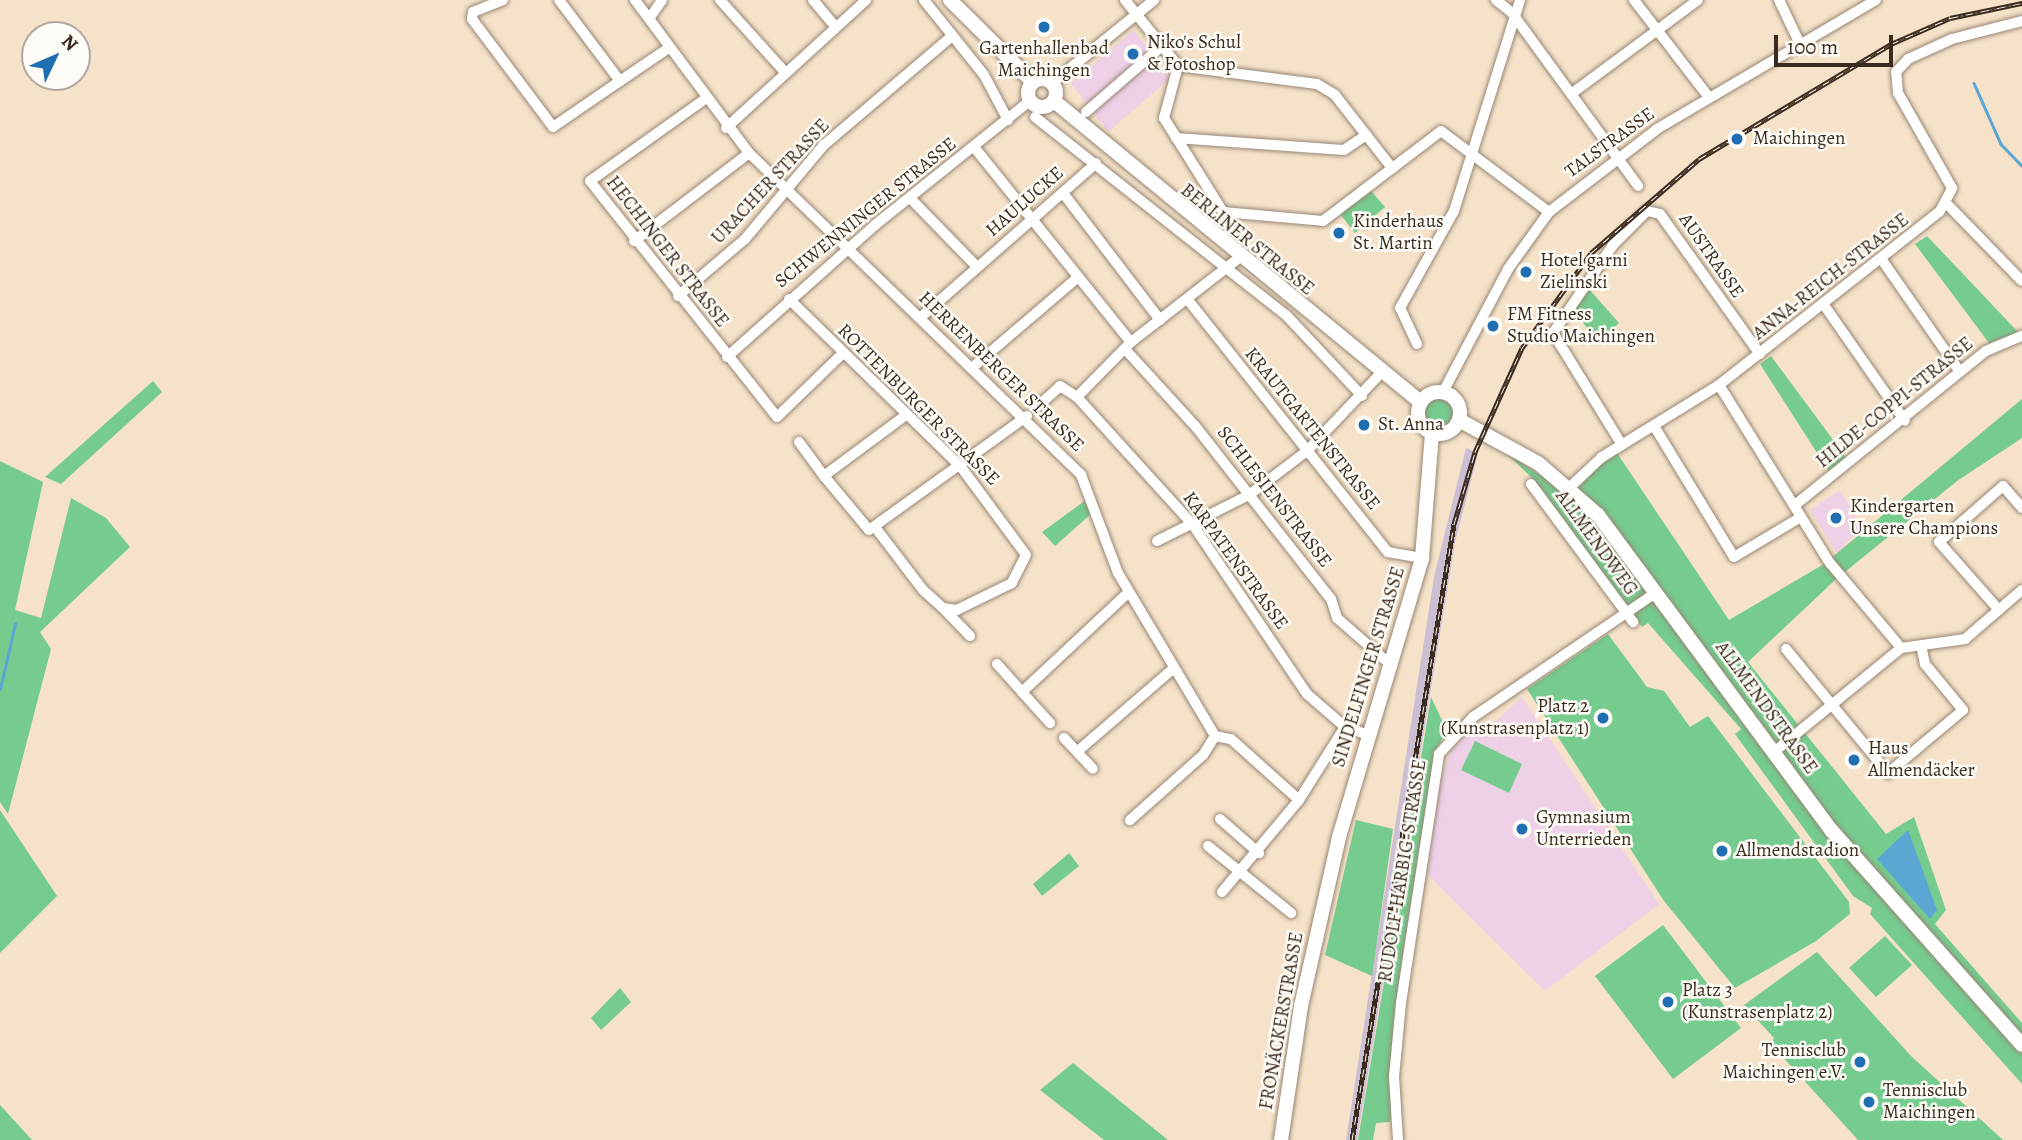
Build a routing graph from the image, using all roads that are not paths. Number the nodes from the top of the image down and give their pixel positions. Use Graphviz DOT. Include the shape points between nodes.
graph roads {
  1 [pos="503,0"];
  2 [pos="559,0"];
  3 [pos="635,0"];
  4 [pos="662,0"];
  5 [pos="720,0"];
  6 [pos="813,0"];
  7 [pos="866,0"];
  8 [pos="924,0"];
  9 [pos="950,0"];
  10 [pos="1125,0"];
  11 [pos="1154,0"];
  12 [pos="1496,0"];
  13 [pos="1520,0"];
  14 [pos="1634,0"];
  15 [pos="1698,0"];
  16 [pos="1779,0"];
  17 [pos="1876,0"];
  18 [pos="1512,12"];
  19 [pos="1137,15"];
  20 [pos="651,16"];
  21 [pos="2022,21"];
  22 [pos="834,25"];
  23 [pos="1659,29"];
  24 [pos="952,36"];
  25 [pos="1799,42"];
  26 [pos="1162,46"];
  27 [pos="670,47"];
  28 [pos="1178,66"];
  29 [pos="784,71"];
  30 [pos="620,81"];
  31 [pos="1033,82"];
  32 [pos="1052,83"];
  33 [pos="1571,94"];
  34 [pos="1708,96"];
  35 [pos="705,99"];
  36 [pos="1030,101"];
  37 [pos="1054,101"];
  38 [pos="1086,112"];
  39 [pos="1035,117"];
  40 [pos="1008,120"];
  41 [pos="726,128"];
  42 [pos="1366,135"];
  43 [pos="1176,138"];
  44 [pos="974,147"];
  45 [pos="1474,151"];
  46 [pos="749,153"];
  47 [pos="1618,157"];
  48 [pos="1096,163"];
  49 [pos="1392,168"];
  50 [pos="1638,186"];
  51 [pos="787,190"];
  52 [pos="1063,193"];
  53 [pos="910,198"];
  54 [pos="1947,204"];
  55 [pos="1549,212"];
  56 [pos="1031,221"];
  57 [pos="634,241"];
  58 [pos="846,249"];
  59 [pos="1882,260"];
  60 [pos="1234,263"];
  61 [pos="977,267"];
  62 [pos="1076,279"];
  63 [pos="2022,281"];
  64 [pos="678,296"];
  65 [pos="789,299"];
  66 [pos="1188,300"];
  67 [pos="1824,305"];
  68 [pos="921,317"];
  69 [pos="1160,320"];
  70 [pos="2022,336"];
  71 [pos="1417,344"];
  72 [pos="1128,346"];
  73 [pos="1760,354"];
  74 [pos="841,355"];
  75 [pos="727,357"];
  76 [pos="974,366"];
  77 [pos="1960,372"];
  78 [pos="1381,373"];
  79 [pos="1719,385"];
  80 [pos="1443,393"];
  81 [pos="1362,396"];
  82 [pos="1077,397"];
  83 [pos="1421,402"];
  84 [pos="1037,407"];
  85 [pos="906,415"];
  86 [pos="1027,416"];
  87 [pos="1460,420"];
  88 [pos="1905,421"];
  89 [pos="1654,426"];
  90 [pos="1432,433"];
  91 [pos="799,442"];
  92 [pos="1622,445"];
  93 [pos="1307,451"];
  94 [pos="961,467"];
  95 [pos="824,477"];
  96 [pos="1531,484"];
  97 [pos="1570,487"];
  98 [pos="1249,495"];
  99 [pos="1794,505"];
  100 [pos="2022,508"];
  101 [pos="1801,517"];
  102 [pos="1192,525"];
  103 [pos="872,529"];
  104 [pos="1157,541"];
  105 [pos="1422,558"];
  106 [pos="2022,590"];
  107 [pos="1129,592"];
  108 [pos="1657,592"];
  109 [pos="943,608"];
  110 [pos="1999,610"];
  111 [pos="1629,617"];
  112 [pos="970,636"];
  113 [pos="1921,645"];
  114 [pos="1901,648"];
  115 [pos="1786,649"];
  116 [pos="997,664"];
  117 [pos="1392,666"];
  118 [pos="1174,668"];
  119 [pos="1022,692"];
  120 [pos="1832,704"];
  121 [pos="1050,723"];
  122 [pos="1345,727"];
  123 [pos="1368,735"];
  124 [pos="1215,736"];
  125 [pos="1064,738"];
  126 [pos="1079,750"];
  127 [pos="1774,752"];
  128 [pos="1093,769"];
  129 [pos="1298,800"];
  130 [pos="1220,819"];
  131 [pos="1130,820"];
  132 [pos="1208,846"];
  133 [pos="1259,853"];
  134 [pos="1240,874"];
  135 [pos="1222,892"];
  136 [pos="1322,909"];
  137 [pos="1292,913"];
  138 [pos="2022,1045"];
  139 [pos="1281,1140"];
  140 [pos="1398,1140"];
  1 -- 30 [label="street" via="473,12 472,19 553,127"];
  2 -- 30 [label="street"];
  3 -- 20 [label="street, HERRENBERGER STRASSE"];
  4 -- 20 [label="street"];
  5 -- 29 [label="street"];
  6 -- 22 [label="street"];
  7 -- 22 [label="street"];
  8 -- 24 [label="street"];
  9 -- 31 [label="main road"];
  10 -- 19 [label="street"];
  11 -- 19 [label="street"];
  12 -- 18 [label="street"];
  13 -- 18 [label="street"];
  14 -- 23 [label="street"];
  15 -- 23 [label="street"];
  16 -- 25 [label="street"];
  17 -- 25 [label="street, TALSTRASSE"];
  18 -- 33 [label="street"];
  18 -- 45 [label="street" via="1512,32"];
  19 -- 26 [label="street"];
  19 -- 32 [label="street"];
  20 -- 27 [label="street, HERRENBERGER STRASSE"];
  21 -- 54 [label="street" via="1938,45 1903,63 1895,85 1950,183"];
  22 -- 29 [label="street"];
  23 -- 33 [label="street"];
  23 -- 34 [label="street"];
  24 -- 40 [label="street" via="984,75"];
  24 -- 51 [label="street, URACHER STRASSE" via="824,145"];
  25 -- 34 [label="street, TALSTRASSE"];
  26 -- 28 [label="street"];
  26 -- 38 [label="street"];
  27 -- 30 [label="street"];
  27 -- 35 [label="street, HERRENBERGER STRASSE"];
  28 -- 42 [label="street" via="1317,84 1335,95"];
  28 -- 43 [label="street" via="1164,118"];
  29 -- 41 [label="street"];
  31 -- 32 [label="main road"];
  31 -- 36 [label="main road"];
  32 -- 37 [label="main road"];
  33 -- 47 [label="street"];
  34 -- 47 [label="street, TALSTRASSE"];
  35 -- 41 [label="street, HERRENBERGER STRASSE"];
  35 -- 57 [label="street, HECHINGER STRASSE" via="590,181"];
  36 -- 37 [label="main road" via="1042,107"];
  36 -- 40 [label="street, SCHWENNINGER STRASSE"];
  37 -- 60 [label="main road, BERLINER STRASSE"];
  39 -- 48 [label="street"];
  40 -- 44 [label="street, SCHWENNINGER STRASSE"];
  41 -- 46 [label="street, HERRENBERGER STRASSE"];
  42 -- 43 [label="street" via="1344,150"];
  42 -- 49 [label="street"];
  43 -- 49 [label="street" via="1223,212 1323,221"];
  44 -- 53 [label="street, SCHWENNINGER STRASSE"];
  44 -- 56 [label="street, SCHLESIENSTRASSE"];
  45 -- 49 [label="street" via="1441,131"];
  45 -- 55 [label="street"];
  45 -- 71 [label="street" via="1438,248 1400,309"];
  46 -- 51 [label="street, HERRENBERGER STRASSE"];
  46 -- 57 [label="street"];
  47 -- 50 [label="street"];
  47 -- 55 [label="street, TALSTRASSE"];
  48 -- 52 [label="street, HAULUCKE"];
  48 -- 60 [label="street"];
  51 -- 58 [label="street, HERRENBERGER STRASSE"];
  51 -- 64 [label="street, URACHER STRASSE" via="745,239"];
  52 -- 56 [label="street, HAULUCKE"];
  52 -- 69 [label="street"];
  53 -- 58 [label="street, SCHWENNINGER STRASSE"];
  53 -- 61 [label="street"];
  54 -- 59 [label="street, ANNA-REICH-STRASSE"];
  54 -- 63 [label="street"];
  55 -- 80 [label="street, TALSTRASSE" via="1508,269"];
  56 -- 61 [label="street, HAULUCKE"];
  56 -- 62 [label="street, SCHLESIENSTRASSE"];
  57 -- 64 [label="street, HECHINGER STRASSE"];
  58 -- 65 [label="street, SCHWENNINGER STRASSE"];
  58 -- 68 [label="street, HERRENBERGER STRASSE"];
  59 -- 67 [label="street, ANNA-REICH-STRASSE"];
  59 -- 77 [label="street"];
  60 -- 66 [label="street"];
  60 -- 78 [label="main road, BERLINER STRASSE"];
  60 -- 81 [label="street"];
  61 -- 68 [label="street, HAULUCKE"];
  62 -- 72 [label="street, SCHLESIENSTRASSE"];
  62 -- 76 [label="street"];
  64 -- 75 [label="street, HECHINGER STRASSE"];
  65 -- 74 [label="street, ROTTENBURGER STRASSE"];
  65 -- 75 [label="street, SCHWENNINGER STRASSE"];
  66 -- 69 [label="street"];
  66 -- 93 [label="street, KRAUTGARTENSTRASSE"];
  67 -- 73 [label="street, ANNA-REICH-STRASSE"];
  67 -- 88 [label="street"];
  68 -- 76 [label="street, HERRENBERGER STRASSE"];
  69 -- 72 [label="street"];
  70 -- 77 [label="street, HILDE-COPPI-STRASSE" via="1991,348"];
  72 -- 82 [label="street"];
  72 -- 98 [label="street, SCHLESIENSTRASSE"];
  73 -- 79 [label="street, ANNA-REICH-STRASSE"];
  73 -- 92 [label="street, AUSTRASSE" via="1654,209 1613,245 1553,333"];
  74 -- 75 [label="street, HECHINGER STRASSE" via="777,417"];
  74 -- 85 [label="street, ROTTENBURGER STRASSE"];
  76 -- 86 [label="street, HERRENBERGER STRASSE"];
  77 -- 88 [label="street, HILDE-COPPI-STRASSE"];
  78 -- 81 [label="street"];
  78 -- 83 [label="main road, BERLINER STRASSE"];
  79 -- 89 [label="street, ANNA-REICH-STRASSE"];
  79 -- 99 [label="street"];
  80 -- 83 [label="main road"];
  80 -- 87 [label="main road" via="1457,402"];
  81 -- 93 [label="street"];
  82 -- 84 [label="street" via="1060,386"];
  82 -- 102 [label="street, KARPATENSTRASSE"];
  83 -- 90 [label="main road" via="1419,421"];
  85 -- 94 [label="street, ROTTENBURGER STRASSE"];
  85 -- 95 [label="street"];
  86 -- 94 [label="street"];
  86 -- 107 [label="street, HERRENBERGER STRASSE" via="1081,475"];
  87 -- 90 [label="main road" via="1449,433"];
  87 -- 97 [label="main road, ALLMENDSTRASSE"];
  88 -- 99 [label="street, HILDE-COPPI-STRASSE"];
  89 -- 92 [label="street, ANNA-REICH-STRASSE"];
  89 -- 101 [label="street" via="1734,557"];
  90 -- 105 [label="main road, SINDELFINGER STRASSE"];
  91 -- 95 [label="street"];
  92 -- 97 [label="street, ANNA-REICH-STRASSE"];
  93 -- 98 [label="street"];
  93 -- 105 [label="street, KRAUTGARTENSTRASSE" via="1388,552"];
  94 -- 103 [label="street"];
  94 -- 109 [label="street, ROTTENBURGER STRASSE" via="1026,555 1012,583 957,610"];
  95 -- 103 [label="street"];
  96 -- 111 [label="street, ALLMENDWEG"];
  97 -- 108 [label="main road, ALLMENDSTRASSE"];
  98 -- 102 [label="street"];
  98 -- 117 [label="street, SCHLESIENSTRASSE" via="1331,599 1337,618"];
  99 -- 101 [label="street"];
  100 -- 110 [label="street" via="2003,486 1939,542"];
  101 -- 114 [label="street" via="1836,571"];
  102 -- 104 [label="street"];
  102 -- 122 [label="street, KARPATENSTRASSE" via="1286,667"];
  103 -- 109 [label="street"];
  105 -- 117 [label="main road, SINDELFINGER STRASSE"];
  106 -- 110 [label="street"];
  107 -- 118 [label="street, HERRENBERGER STRASSE"];
  107 -- 119 [label="street"];
  108 -- 111 [label="street, RUDOLF-HARBIG-STRASSE"];
  108 -- 127 [label="main road, ALLMENDSTRASSE"];
  109 -- 112 [label="street"];
  110 -- 113 [label="street" via="1965,639"];
  111 -- 140 [label="street, RUDOLF-HARBIG-STRASSE" via="1457,729 1439,754 1401,1003"];
  113 -- 114 [label="street"];
  113 -- 120 [label="street" via="1925,664 1964,710 1888,773"];
  114 -- 120 [label="street"];
  115 -- 120 [label="street"];
  116 -- 119 [label="street"];
  117 -- 123 [label="main road, SINDELFINGER STRASSE"];
  118 -- 124 [label="street, HERRENBERGER STRASSE"];
  118 -- 126 [label="street"];
  119 -- 121 [label="street"];
  120 -- 127 [label="street"];
  122 -- 123 [label="street, KARPATENSTRASSE"];
  122 -- 129 [label="street"];
  123 -- 136 [label="main road, SINDELFINGER STRASSE"];
  124 -- 129 [label="street" via="1231,739"];
  124 -- 131 [label="street" via="1203,755"];
  125 -- 126 [label="street"];
  126 -- 128 [label="street"];
  127 -- 138 [label="main road, ALLMENDSTRASSE" via="1853,856"];
  129 -- 133 [label="street"];
  130 -- 133 [label="street"];
  132 -- 134 [label="street"];
  133 -- 134 [label="street"];
  134 -- 135 [label="street"];
  134 -- 137 [label="street"];
  136 -- 139 [label="main road, FRONÄCKERSTRASSE"];
}
